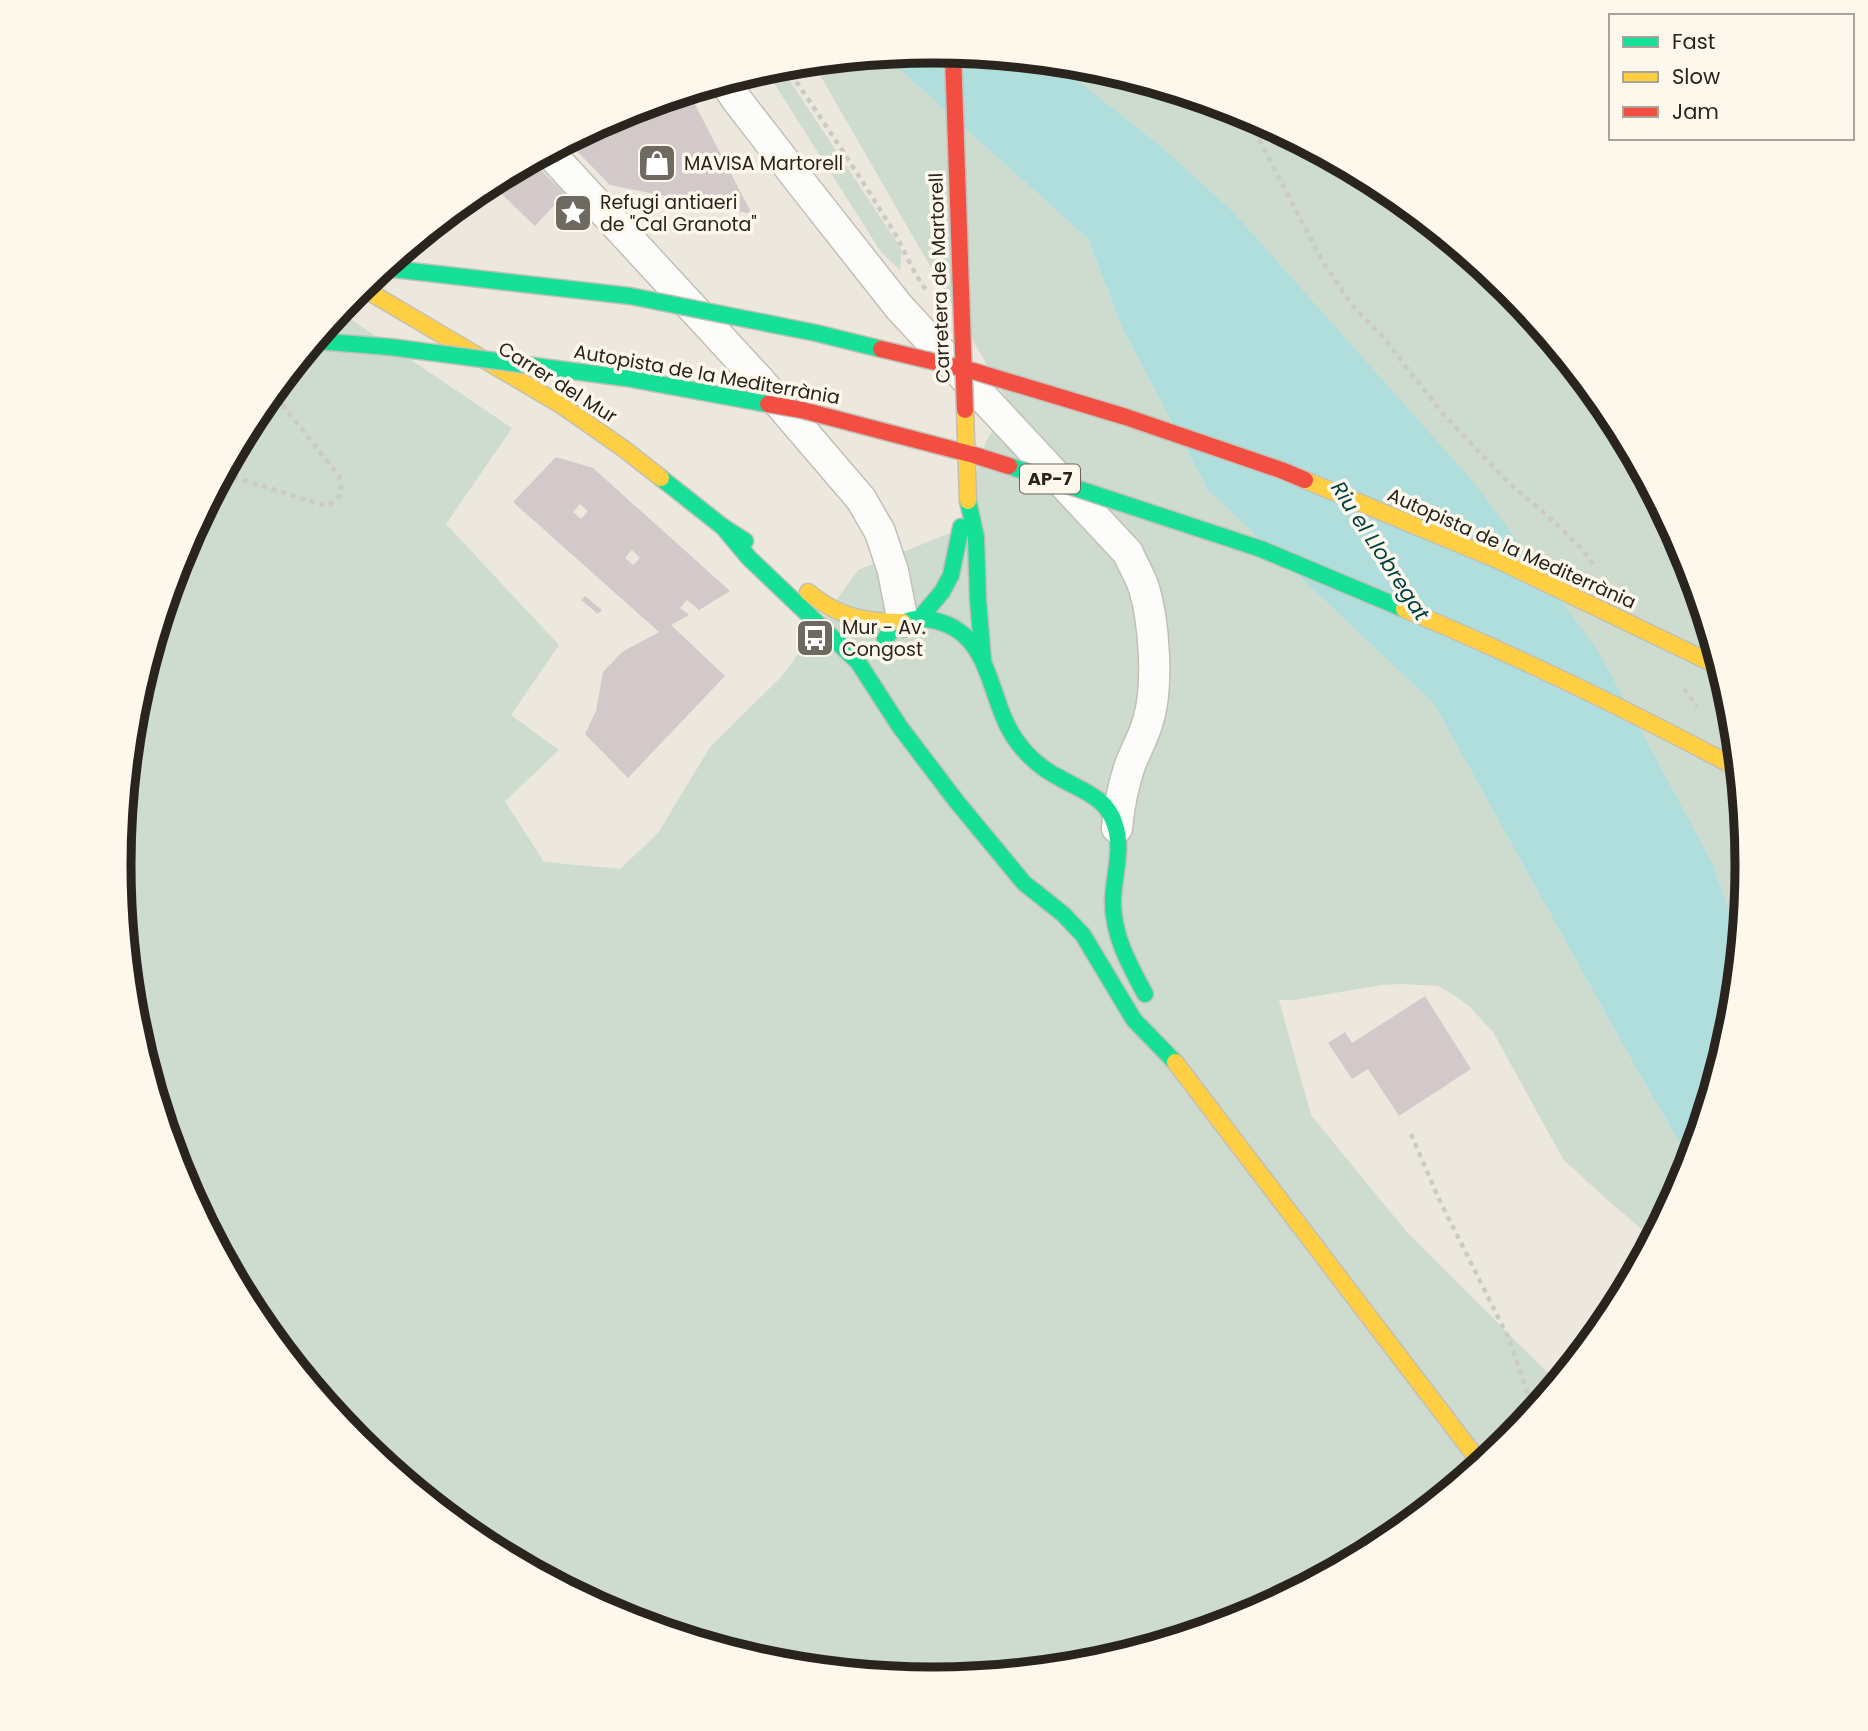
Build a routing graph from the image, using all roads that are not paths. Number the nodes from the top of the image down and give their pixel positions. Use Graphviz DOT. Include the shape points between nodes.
graph roads {
  1 [pos="953,64"];
  2 [pos="730,89"];
  3 [pos="555,159"];
  4 [pos="397,269"];
  5 [pos="372,293"];
  6 [pos="326,342"];
  7 [pos="968,501"];
  8 [pos="723,527"];
  9 [pos="911,620"];
  10 [pos="983,660"];
  11 [pos="1710,663"];
  12 [pos="877,691"];
  13 [pos="1730,764"];
  14 [pos="1117,828"];
  15 [pos="1115,867"];
  16 [pos="1103,883"];
  17 [pos="1037,895"];
  18 [pos="1063,898"];
  19 [pos="1169,1054"];
  20 [pos="1476,1457"];
  1 -- 7 [label="main road, Carretera de Martorell, bridge"];
  2 -- 14 [label="street" via="899,307 1128,553 1144,587 1154,655 1153,688 1149,718 1130,765"];
  3 -- 9 [label="street" via="760,381 861,499 880,532"];
  4 -- 11 [label="main road, Autopista de la Mediterrània, bridge" via="630,296 817,332 973,370 1281,470 1498,560"];
  5 -- 8 [label="main road, Carrer del Mur" via="561,405"];
  6 -- 13 [label="main road, Autopista de la Mediterrània / AP-7, bridge" via="626,378 802,410 974,455 1261,549 1484,642"];
  7 -- 9 [label="main road" via="951,575 942,592"];
  7 -- 10 [label="main road" via="976,537"];
  8 -- 9 [label="main road, Carrer del Mur" via="763,551 836,612 879,623"];
  8 -- 12 [label="main road, Carrer del Mur" via="749,558 858,662"];
  9 -- 10 [label="main road, Carrer del Mur" via="941,620 958,628"];
  9 -- 12 [label="main road" via="888,634 879,648"];
  10 -- 14 [label="main road" via="1017,742 1038,764 1101,800"];
  12 -- 17 [label="main road, Carrer del Mur" via="957,802"];
  14 -- 15 [label="main road"];
  15 -- 16 [label="main road"];
  15 -- 19 [label="main road" via="1116,929"];
  17 -- 18 [label="main road"];
  17 -- 19 [label="main road, Carrer del Mur" via="1083,935 1134,1020"];
  19 -- 20 [label="main road"];
}
